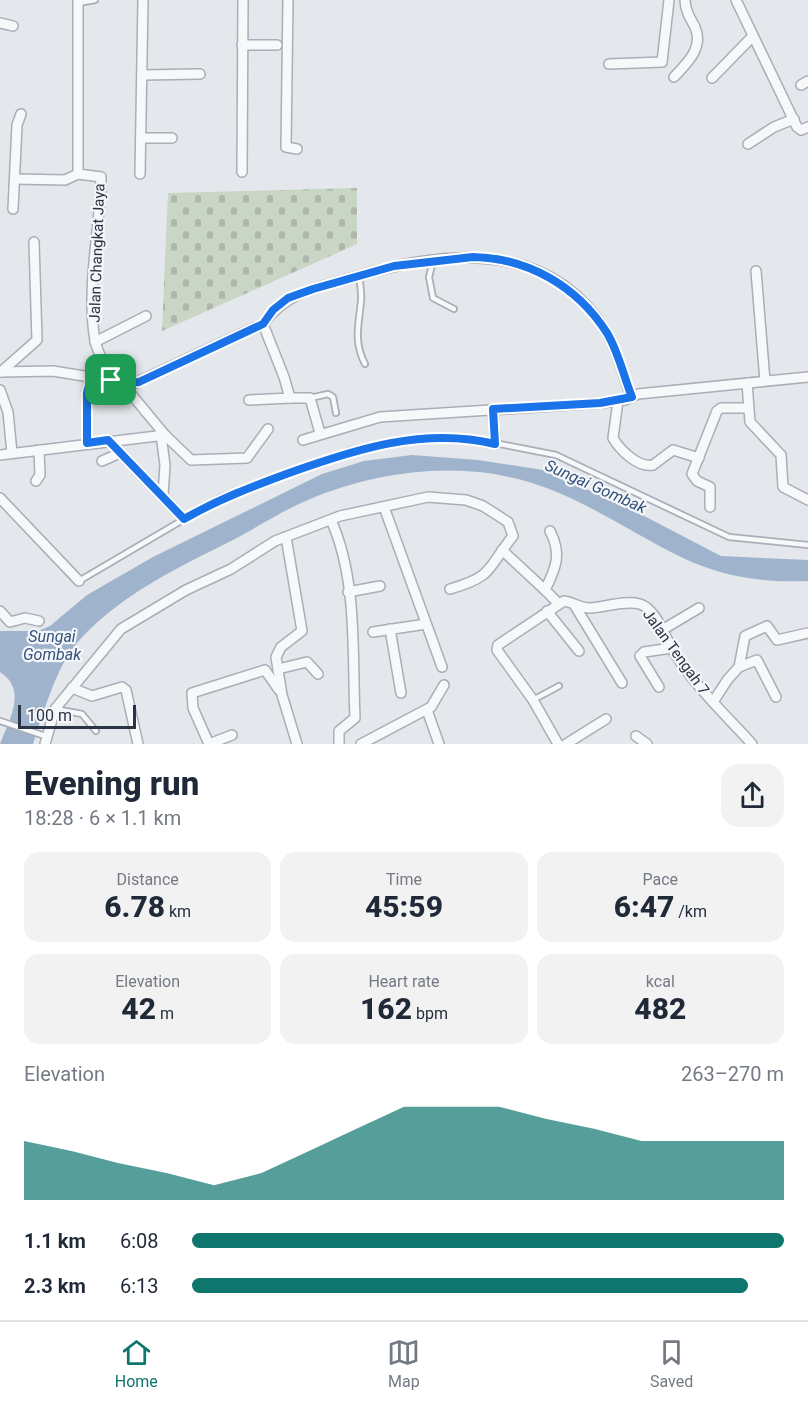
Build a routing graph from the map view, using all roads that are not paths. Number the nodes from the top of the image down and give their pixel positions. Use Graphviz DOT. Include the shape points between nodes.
graph roads {
  1 [pos="96,0"];
  2 [pos="143,0"];
  3 [pos="243,0"];
  4 [pos="288,0"];
  5 [pos="669,0"];
  6 [pos="685,0"];
  7 [pos="736,0"];
  8 [pos="78,1"];
  9 [pos="0,23"];
  10 [pos="13,26"];
  11 [pos="753,36"];
  12 [pos="242,45"];
  13 [pos="277,45"];
  14 [pos="609,64"];
  15 [pos="200,74"];
  16 [pos="142,75"];
  17 [pos="674,76"];
  18 [pos="712,78"];
  19 [pos="21,114"];
  20 [pos="794,119"];
  21 [pos="808,127"];
  22 [pos="141,138"];
  23 [pos="172,138"];
  24 [pos="747,144"];
  25 [pos="297,149"];
  26 [pos="242,172"];
  27 [pos="78,174"];
  28 [pos="140,174"];
  29 [pos="15,179"];
  30 [pos="13,209"];
  31 [pos="34,243"];
  32 [pos="433,261"];
  33 [pos="756,271"];
  34 [pos="358,276"];
  35 [pos="454,309"];
  36 [pos="146,316"];
  37 [pos="263,324"];
  38 [pos="96,342"];
  39 [pos="365,364"];
  40 [pos="1,372"];
  41 [pos="808,377"];
  42 [pos="91,378"];
  43 [pos="111,380"];
  44 [pos="765,381"];
  45 [pos="122,383"];
  46 [pos="747,383"];
  47 [pos="0,390"];
  48 [pos="632,397"];
  49 [pos="290,398"];
  50 [pos="310,398"];
  51 [pos="249,400"];
  52 [pos="618,401"];
  53 [pos="747,408"];
  54 [pos="493,409"];
  55 [pos="336,413"];
  56 [pos="268,429"];
  57 [pos="320,433"];
  58 [pos="163,435"];
  59 [pos="108,440"];
  60 [pos="303,440"];
  61 [pos="87,443"];
  62 [pos="495,444"];
  63 [pos="39,450"];
  64 [pos="12,453"];
  65 [pos="120,453"];
  66 [pos="0,455"];
  67 [pos="699,458"];
  68 [pos="102,461"];
  69 [pos="36,481"];
  70 [pos="163,495"];
  71 [pos="0,498"];
  72 [pos="807,498"];
  73 [pos="384,507"];
  74 [pos="710,507"];
  75 [pos="184,519"];
  76 [pos="331,520"];
  77 [pos="550,531"];
  78 [pos="286,537"];
  79 [pos="808,545"];
  80 [pos="502,550"];
  81 [pos="79,581"];
  82 [pos="380,586"];
  83 [pos="450,589"];
  84 [pos="545,590"];
  85 [pos="348,592"];
  86 [pos="558,603"];
  87 [pos="575,606"];
  88 [pos="699,608"];
  89 [pos="0,611"];
  90 [pos="547,611"];
  91 [pos="39,621"];
  92 [pos="426,624"];
  93 [pos="390,629"];
  94 [pos="662,630"];
  95 [pos="374,632"];
  96 [pos="808,633"];
  97 [pos="672,648"];
  98 [pos="579,651"];
  99 [pos="442,667"];
  100 [pos="739,667"];
  101 [pos="278,669"];
  102 [pos="318,674"];
  103 [pos="622,683"];
  104 [pos="444,686"];
  105 [pos="559,686"];
  106 [pos="659,687"];
  107 [pos="72,688"];
  108 [pos="401,693"];
  109 [pos="282,695"];
  110 [pos="777,697"];
  111 [pos="533,700"];
  112 [pos="713,702"];
  113 [pos="55,709"];
  114 [pos="427,710"];
  115 [pos="606,719"];
  116 [pos="1,721"];
  117 [pos="96,731"];
  118 [pos="232,735"];
  119 [pos="636,736"];
  120 [pos="44,739"];
  121 [pos="138,744"];
  122 [pos="209,744"];
  123 [pos="297,744"];
  124 [pos="339,744"];
  125 [pos="361,744"];
  126 [pos="439,744"];
  127 [pos="558,744"];
  128 [pos="566,744"];
  129 [pos="647,744"];
  130 [pos="752,744"];
  1 -- 8 [label="lane"];
  2 -- 16 [label="street"];
  3 -- 12 [label="street"];
  4 -- 25 [label="street" via="286,147"];
  5 -- 14 [label="street" via="662,62"];
  6 -- 17 [label="street" via="696,30 696,48"];
  7 -- 11 [label="street"];
  8 -- 27 [label="street, Jalan Changkat Jaya"];
  9 -- 10 [label="street"];
  11 -- 18 [label="street"];
  11 -- 20 [label="street"];
  12 -- 13 [label="street"];
  12 -- 26 [label="street"];
  15 -- 16 [label="street"];
  16 -- 22 [label="street"];
  19 -- 29 [label="street"];
  20 -- 21 [label="street" via="801,130"];
  20 -- 24 [label="street"];
  22 -- 23 [label="street"];
  22 -- 28 [label="street"];
  27 -- 29 [label="street" via="65,180"];
  27 -- 38 [label="street, Jalan Changkat Jaya" via="101,177 94,277"];
  29 -- 30 [label="street"];
  31 -- 40 [label="street" via="38,340"];
  32 -- 34 [label="street"];
  32 -- 35 [label="lane" via="429,276 433,298"];
  32 -- 48 [label="street" via="473,257 507,260 531,267 570,291 608,334"];
  33 -- 44 [label="street"];
  34 -- 37 [label="street" via="288,298"];
  34 -- 39 [label="lane" via="362,299 357,331 359,353"];
  36 -- 38 [label="street"];
  37 -- 45 [label="street" via="139,382"];
  37 -- 49 [label="street"];
  38 -- 43 [label="street, Jalan Changkat Jaya"];
  40 -- 42 [label="street" via="53,371"];
  41 -- 44 [label="street"];
  42 -- 43 [label="street"];
  42 -- 61 [label="street" via="87,393"];
  43 -- 45 [label="street"];
  44 -- 46 [label="street"];
  45 -- 58 [label="street"];
  46 -- 48 [label="street"];
  46 -- 53 [label="street"];
  47 -- 64 [label="street" via="8,412"];
  48 -- 52 [label="street"];
  49 -- 50 [label="street"];
  49 -- 51 [label="street"];
  50 -- 55 [label="lane" via="328,394 333,397"];
  50 -- 57 [label="street"];
  52 -- 54 [label="street"];
  52 -- 67 [label="street" via="613,438 618,447 640,464 653,465 673,450"];
  53 -- 67 [label="street" via="717,411"];
  53 -- 72 [label="street" via="750,422 781,455 783,487"];
  54 -- 57 [label="street" via="380,417"];
  54 -- 62 [label="street"];
  56 -- 58 [label="street" via="247,458 191,460"];
  57 -- 60 [label="street"];
  58 -- 59 [label="street"];
  58 -- 70 [label="street"];
  59 -- 61 [label="street"];
  59 -- 65 [label="street"];
  61 -- 63 [label="street"];
  62 -- 75 [label="lane" via="479,440 414,439 349,452 220,498"];
  62 -- 79 [label="lane" via="556,455 729,537"];
  63 -- 64 [label="street"];
  63 -- 69 [label="street" via="40,475"];
  64 -- 66 [label="street"];
  65 -- 68 [label="street"];
  65 -- 70 [label="street"];
  67 -- 74 [label="street" via="693,478 710,487"];
  70 -- 75 [label="street"];
  71 -- 81 [label="street"];
  73 -- 76 [label="street"];
  73 -- 80 [label="street" via="442,497 483,506 508,522 513,531"];
  73 -- 92 [label="street"];
  75 -- 81 [label="lane"];
  76 -- 78 [label="street"];
  76 -- 85 [label="street"];
  77 -- 84 [label="street" via="557,545 555,569"];
  78 -- 101 [label="street" via="302,631 281,647 276,657"];
  78 -- 107 [label="street" via="121,629"];
  80 -- 83 [label="street" via="491,570"];
  80 -- 84 [label="street"];
  82 -- 85 [label="street"];
  84 -- 86 [label="street"];
  85 -- 124 [label="street" via="353,627 355,718 339,731"];
  86 -- 87 [label="street, Jalan Tengah 7" via="569,601"];
  86 -- 90 [label="street"];
  87 -- 94 [label="street, Jalan Tengah 7" via="643,605"];
  87 -- 103 [label="street"];
  88 -- 94 [label="street"];
  89 -- 91 [label="street" via="10,622 25,618"];
  90 -- 98 [label="street"];
  90 -- 111 [label="street" via="498,645 497,650"];
  92 -- 93 [label="street"];
  92 -- 99 [label="street"];
  93 -- 95 [label="street"];
  93 -- 108 [label="street"];
  94 -- 97 [label="street, Jalan Tengah 7"];
  96 -- 100 [label="street" via="777,640 767,626 751,632 742,642"];
  97 -- 106 [label="street" via="640,656"];
  97 -- 112 [label="street, Jalan Tengah 7"];
  100 -- 110 [label="street" via="758,660"];
  100 -- 112 [label="street"];
  101 -- 102 [label="street" via="307,662"];
  101 -- 109 [label="street"];
  104 -- 114 [label="street" via="435,704"];
  105 -- 111 [label="lane"];
  107 -- 113 [label="street"];
  107 -- 121 [label="street" via="93,696 122,687 126,690"];
  109 -- 122 [label="street" via="266,670 192,693 193,708"];
  109 -- 123 [label="street"];
  111 -- 127 [label="street"];
  112 -- 130 [label="street, Jalan Tengah 7"];
  113 -- 117 [label="lane" via="82,714"];
  113 -- 120 [label="street"];
  114 -- 125 [label="street"];
  114 -- 126 [label="street"];
  115 -- 128 [label="street"];
  116 -- 120 [label="lane"];
  118 -- 122 [label="street"];
  119 -- 129 [label="street"];
}
